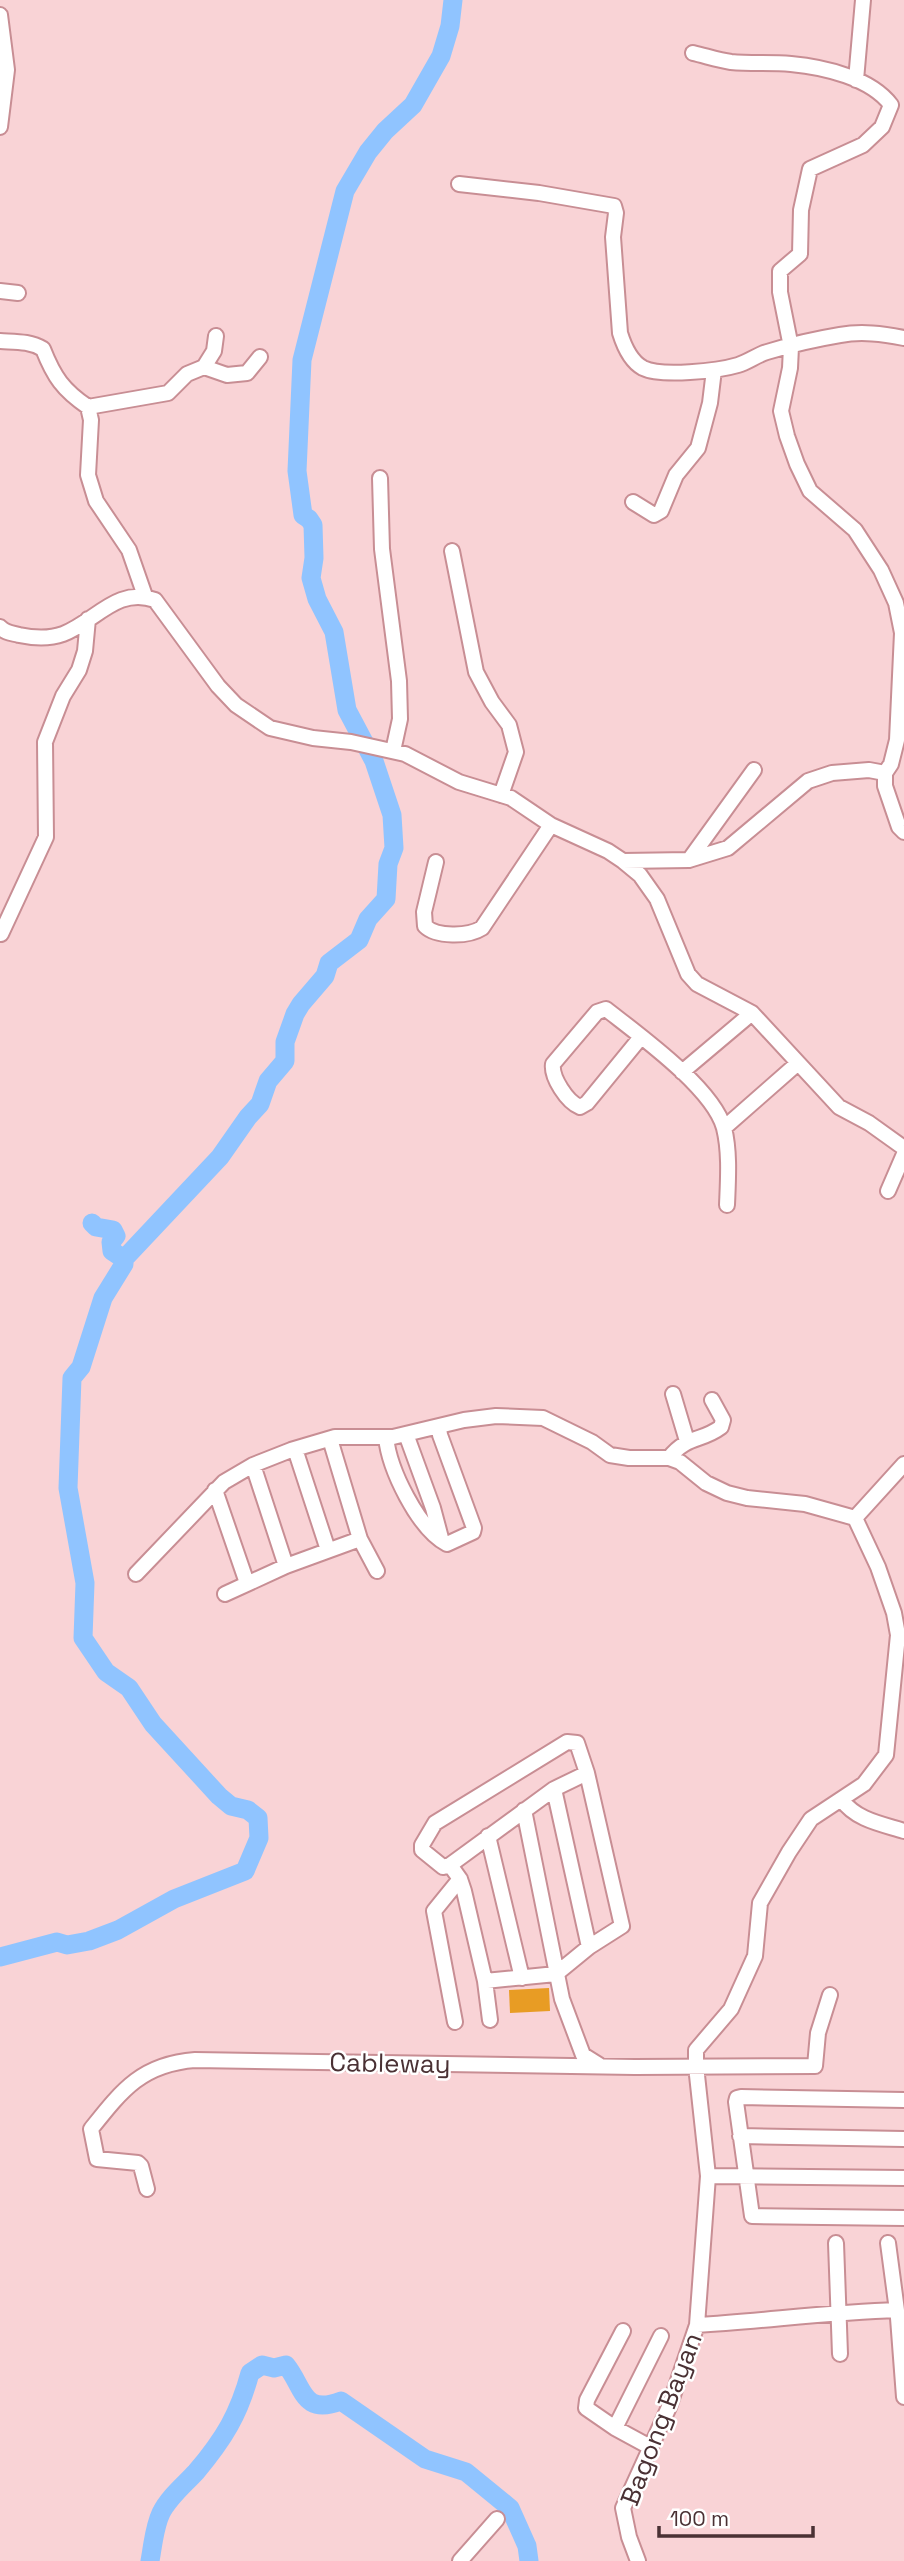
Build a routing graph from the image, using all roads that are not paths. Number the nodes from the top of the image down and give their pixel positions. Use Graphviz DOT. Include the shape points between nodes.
graph roads {
  1 [pos="863,0"];
  2 [pos="0,15"];
  3 [pos="693,53"];
  4 [pos="856,80"];
  5 [pos="0,128"];
  6 [pos="459,184"];
  7 [pos="0,291"];
  8 [pos="19,293"];
  9 [pos="216,336"];
  10 [pos="904,338"];
  11 [pos="0,341"];
  12 [pos="791,346"];
  13 [pos="260,357"];
  14 [pos="204,368"];
  15 [pos="714,370"];
  16 [pos="88,407"];
  17 [pos="380,478"];
  18 [pos="633,502"];
  19 [pos="452,551"];
  20 [pos="145,596"];
  21 [pos="88,619"];
  22 [pos="0,626"];
  23 [pos="901,708"];
  24 [pos="389,750"];
  25 [pos="754,770"];
  26 [pos="885,773"];
  27 [pos="501,795"];
  28 [pos="551,825"];
  29 [pos="904,832"];
  30 [pos="689,860"];
  31 [pos="623,861"];
  32 [pos="436,862"];
  33 [pos="1,934"];
  34 [pos="752,1013"];
  35 [pos="640,1037"];
  36 [pos="798,1063"];
  37 [pos="682,1073"];
  38 [pos="724,1128"];
  39 [pos="904,1148"];
  40 [pos="904,1154"];
  41 [pos="887,1191"];
  42 [pos="727,1205"];
  43 [pos="673,1394"];
  44 [pos="712,1400"];
  45 [pos="439,1426"];
  46 [pos="406,1434"];
  47 [pos="386,1437"];
  48 [pos="330,1439"];
  49 [pos="687,1441"];
  50 [pos="295,1449"];
  51 [pos="669,1458"];
  52 [pos="904,1464"];
  53 [pos="253,1465"];
  54 [pos="215,1490"];
  55 [pos="855,1518"];
  56 [pos="360,1539"];
  57 [pos="442,1542"];
  58 [pos="328,1550"];
  59 [pos="286,1566"];
  60 [pos="377,1571"];
  61 [pos="136,1574"];
  62 [pos="247,1583"];
  63 [pos="225,1594"];
  64 [pos="587,1773"];
  65 [pos="554,1789"];
  66 [pos="842,1800"];
  67 [pos="524,1810"];
  68 [pos="904,1831"];
  69 [pos="488,1836"];
  70 [pos="450,1865"];
  71 [pos="460,1879"];
  72 [pos="589,1947"];
  73 [pos="556,1974"];
  74 [pos="522,1978"];
  75 [pos="485,1981"];
  76 [pos="830,1995"];
  77 [pos="490,2020"];
  78 [pos="455,2022"];
  79 [pos="601,2066"];
  80 [pos="696,2066"];
  81 [pos="904,2100"];
  82 [pos="740,2136"];
  83 [pos="904,2139"];
  84 [pos="708,2176"];
  85 [pos="746,2177"];
  86 [pos="904,2179"];
  87 [pos="147,2189"];
  88 [pos="904,2218"];
  89 [pos="836,2243"];
  90 [pos="888,2243"];
  91 [pos="897,2309"];
  92 [pos="839,2312"];
  93 [pos="697,2325"];
  94 [pos="623,2331"];
  95 [pos="660,2336"];
  96 [pos="841,2354"];
  97 [pos="904,2397"];
  98 [pos="615,2428"];
  99 [pos="650,2447"];
  100 [pos="496,2519"];
  101 [pos="460,2561"];
  102 [pos="638,2561"];
  1 -- 4 [label="street"];
  2 -- 5 [label="street" via="7,70"];
  3 -- 4 [label="street" via="731,62 794,64"];
  4 -- 12 [label="street" via="883,94 891,105 881,127 863,145 810,169 801,210 800,254 780,271"];
  6 -- 15 [label="street" via="614,206 616,303 625,348 646,370"];
  7 -- 8 [label="street"];
  9 -- 14 [label="street"];
  10 -- 12 [label="street" via="841,334"];
  11 -- 16 [label="street" via="39,346 69,394"];
  12 -- 15 [label="street"];
  12 -- 23 [label="street" via="781,411 787,436 810,491 855,530 881,569 902,633"];
  13 -- 14 [label="street" via="247,373 227,375"];
  14 -- 16 [label="street" via="187,374 168,393"];
  15 -- 18 [label="street" via="698,448 676,475 662,511 654,515"];
  16 -- 20 [label="street" via="88,475 96,501 129,550"];
  17 -- 24 [label="street" via="379,520 399,681 400,719"];
  19 -- 27 [label="street" via="476,672 509,725 516,752"];
  20 -- 21 [label="street" via="130,596"];
  20 -- 24 [label="street" via="155,600 236,705 270,728"];
  21 -- 22 [label="street" via="62,635 33,638"];
  21 -- 33 [label="street" via="79,670 45,742 46,837"];
  23 -- 26 [label="street" via="897,740"];
  24 -- 27 [label="street" via="459,782"];
  25 -- 30 [label="street"];
  26 -- 29 [label="street" via="888,797"];
  26 -- 30 [label="street" via="832,773 808,781 728,848"];
  27 -- 28 [label="street"];
  28 -- 31 [label="street"];
  28 -- 32 [label="street" via="482,928 474,933 430,931 425,926"];
  30 -- 31 [label="street"];
  31 -- 34 [label="street" via="657,899 688,974 697,984"];
  34 -- 36 [label="street"];
  34 -- 37 [label="street"];
  35 -- 35 [label="street" via="587,1104 573,1104 553,1074 553,1064 597,1012 606,1009"];
  35 -- 37 [label="street"];
  36 -- 38 [label="street"];
  36 -- 39 [label="street" via="839,1107"];
  37 -- 38 [label="street" via="709,1101"];
  38 -- 42 [label="street"];
  40 -- 41 [label="street"];
  43 -- 49 [label="street"];
  44 -- 49 [label="street" via="723,1420 721,1427"];
  45 -- 46 [label="street"];
  45 -- 51 [label="street" via="496,1416 543,1418 610,1455"];
  45 -- 57 [label="street" via="474,1528 447,1544"];
  46 -- 47 [label="street"];
  46 -- 57 [label="street"];
  47 -- 48 [label="street"];
  47 -- 57 [label="street" via="408,1501"];
  48 -- 50 [label="street"];
  48 -- 56 [label="street"];
  49 -- 51 [label="street"];
  50 -- 53 [label="street"];
  50 -- 58 [label="street"];
  51 -- 55 [label="street" via="727,1493 805,1504"];
  52 -- 55 [label="street"];
  53 -- 54 [label="street"];
  53 -- 59 [label="street"];
  54 -- 61 [label="street"];
  54 -- 62 [label="street"];
  55 -- 66 [label="street" via="878,1567 898,1635 886,1755 864,1784"];
  56 -- 58 [label="street"];
  56 -- 60 [label="street"];
  58 -- 59 [label="street"];
  59 -- 62 [label="street"];
  62 -- 63 [label="street"];
  64 -- 65 [label="street"];
  64 -- 70 [label="street" via="577,1743 567,1742 435,1823 422,1850 443,1867"];
  64 -- 72 [label="street" via="622,1927"];
  65 -- 67 [label="street"];
  65 -- 72 [label="street"];
  66 -- 68 [label="street" via="859,1816"];
  66 -- 80 [label="street" via="811,1819 760,1903 755,1956 731,2009 696,2050"];
  67 -- 69 [label="street"];
  67 -- 73 [label="street"];
  69 -- 70 [label="street"];
  69 -- 74 [label="street"];
  70 -- 71 [label="street"];
  71 -- 75 [label="street"];
  71 -- 78 [label="street" via="433,1911"];
  72 -- 73 [label="street"];
  73 -- 74 [label="street"];
  73 -- 79 [label="street" via="583,2055"];
  74 -- 75 [label="street"];
  75 -- 77 [label="street"];
  76 -- 80 [label="street, Cableway" via="818,2034 815,2066"];
  79 -- 80 [label="street, Cableway"];
  79 -- 87 [label="street, Cableway" via="169,2062 133,2082 91,2129 97,2158 138,2163"];
  80 -- 84 [label="street, Bagong Bayan"];
  81 -- 82 [label="street" via="741,2097 736,2102"];
  82 -- 83 [label="street"];
  82 -- 85 [label="street"];
  84 -- 85 [label="street"];
  84 -- 93 [label="street, Bagong Bayan"];
  85 -- 86 [label="street"];
  85 -- 88 [label="street" via="754,2217"];
  89 -- 92 [label="street"];
  90 -- 91 [label="street"];
  91 -- 92 [label="street"];
  91 -- 97 [label="street"];
  92 -- 93 [label="street"];
  92 -- 96 [label="street"];
  93 -- 99 [label="street, Bagong Bayan"];
  94 -- 98 [label="street" via="586,2404 587,2410"];
  95 -- 98 [label="street"];
  98 -- 99 [label="street"];
  99 -- 102 [label="street, Bagong Bayan" via="623,2508"];
  100 -- 101 [label="street"];
}
